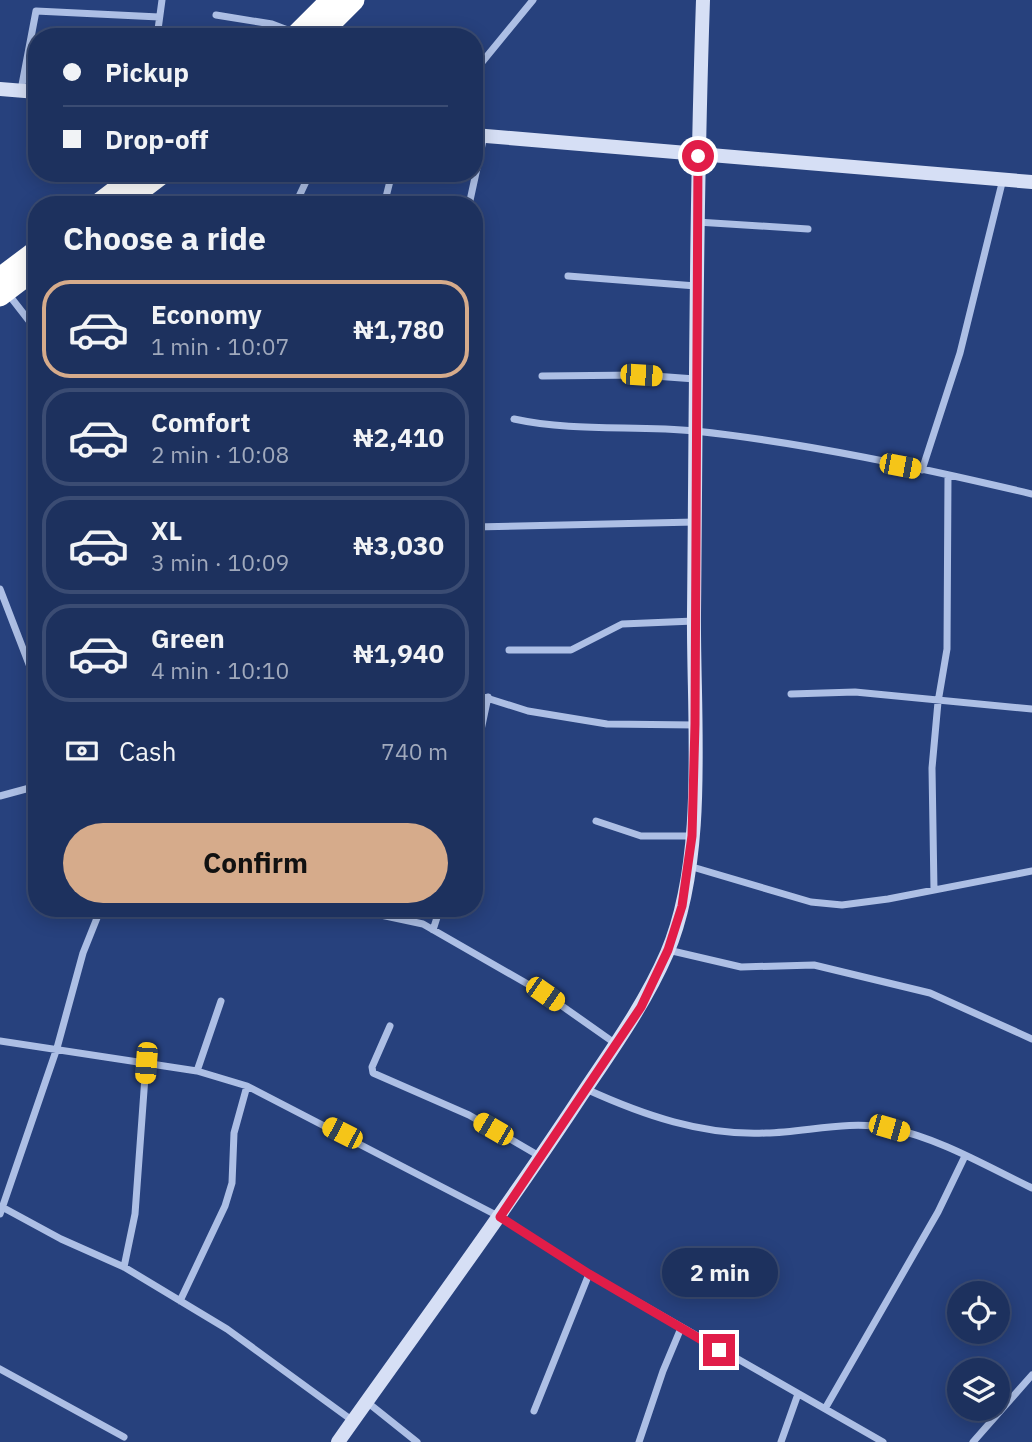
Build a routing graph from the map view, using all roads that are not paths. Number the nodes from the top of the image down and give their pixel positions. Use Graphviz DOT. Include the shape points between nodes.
graph roads {
  1 [pos="162,0"];
  2 [pos="331,0"];
  3 [pos="354,0"];
  4 [pos="533,0"];
  5 [pos="703,0"];
  6 [pos="216,15"];
  7 [pos="159,17"];
  8 [pos="33,28"];
  9 [pos="158,28"];
  10 [pos="282,28"];
  11 [pos="309,28"];
  12 [pos="314,28"];
  13 [pos="28,54"];
  14 [pos="483,61"];
  15 [pos="0,89"];
  16 [pos="21,91"];
  17 [pos="28,91"];
  18 [pos="483,135"];
  19 [pos="698,156"];
  20 [pos="1003,178"];
  21 [pos="1032,181"];
  22 [pos="127,182"];
  23 [pos="151,182"];
  24 [pos="109,196"];
  25 [pos="133,196"];
  26 [pos="697,222"];
  27 [pos="808,229"];
  28 [pos="28,260"];
  29 [pos="28,273"];
  30 [pos="568,276"];
  31 [pos="696,286"];
  32 [pos="2,288"];
  33 [pos="28,320"];
  34 [pos="542,376"];
  35 [pos="695,379"];
  36 [pos="514,419"];
  37 [pos="694,431"];
  38 [pos="922,470"];
  39 [pos="948,475"];
  40 [pos="1032,494"];
  41 [pos="695,522"];
  42 [pos="483,527"];
  43 [pos="0,589"];
  44 [pos="694,621"];
  45 [pos="509,650"];
  46 [pos="28,662"];
  47 [pos="791,694"];
  48 [pos="483,696"];
  49 [pos="488,697"];
  50 [pos="938,702"];
  51 [pos="1032,709"];
  52 [pos="483,721"];
  53 [pos="695,724"];
  54 [pos="28,788"];
  55 [pos="0,796"];
  56 [pos="596,821"];
  57 [pos="692,836"];
  58 [pos="688,865"];
  59 [pos="1032,871"];
  60 [pos="934,890"];
  61 [pos="97,917"];
  62 [pos="398,917"];
  63 [pos="437,917"];
  64 [pos="433,930"];
  65 [pos="668,950"];
  66 [pos="221,1001"];
  67 [pos="390,1026"];
  68 [pos="1032,1039"];
  69 [pos="0,1041"];
  70 [pos="616,1044"];
  71 [pos="57,1048"];
  72 [pos="146,1063"];
  73 [pos="197,1071"];
  74 [pos="247,1086"];
  75 [pos="586,1088"];
  76 [pos="965,1156"];
  77 [pos="541,1157"];
  78 [pos="1032,1188"];
  79 [pos="1,1210"];
  80 [pos="500,1217"];
  81 [pos="124,1267"];
  82 [pos="589,1274"];
  83 [pos="180,1301"];
  84 [pos="681,1328"];
  85 [pos="0,1369"];
  86 [pos="1032,1375"];
  87 [pos="798,1394"];
  88 [pos="367,1402"];
  89 [pos="826,1408"];
  90 [pos="534,1411"];
  91 [pos="353,1421"];
  92 [pos="866,1432"];
  93 [pos="124,1437"];
  94 [pos="338,1442"];
  95 [pos="417,1442"];
  96 [pos="639,1442"];
  97 [pos="782,1442"];
  98 [pos="861,1442"];
  99 [pos="883,1442"];
  100 [pos="973,1442"];
  1 -- 7 [label="street"];
  2 -- 11 [label="highway"];
  3 -- 12 [label="highway"];
  4 -- 14 [label="street"];
  5 -- 19 [label="street"];
  6 -- 10 [label="street"];
  7 -- 8 [label="street" via="36,11"];
  7 -- 9 [label="street"];
  13 -- 16 [label="street"];
  15 -- 16 [label="street"];
  16 -- 17 [label="street"];
  18 -- 19 [label="street"];
  19 -- 20 [label="street"];
  19 -- 26 [label="street"];
  20 -- 21 [label="street"];
  20 -- 38 [label="street" via="967,327"];
  22 -- 24 [label="highway"];
  23 -- 25 [label="highway"];
  26 -- 27 [label="street"];
  26 -- 31 [label="street"];
  28 -- 32 [label="highway"];
  29 -- 32 [label="highway"];
  30 -- 31 [label="street"];
  31 -- 35 [label="street"];
  32 -- 33 [label="street"];
  34 -- 35 [label="street"];
  35 -- 37 [label="street"];
  36 -- 37 [label="street" via="552,427"];
  37 -- 38 [label="street"];
  37 -- 41 [label="street"];
  38 -- 39 [label="street"];
  39 -- 40 [label="street"];
  39 -- 50 [label="street" via="947,649"];
  41 -- 42 [label="street"];
  41 -- 44 [label="street"];
  43 -- 46 [label="street"];
  44 -- 45 [label="street" via="622,625 571,650"];
  44 -- 53 [label="street"];
  47 -- 50 [label="street" via="855,692"];
  48 -- 49 [label="street"];
  49 -- 52 [label="street"];
  49 -- 53 [label="street" via="528,711 607,724"];
  50 -- 51 [label="street"];
  50 -- 60 [label="street" via="932,768"];
  53 -- 57 [label="street"];
  54 -- 55 [label="street"];
  56 -- 57 [label="street" via="641,836"];
  57 -- 58 [label="street"];
  58 -- 60 [label="street" via="811,902 842,905"];
  58 -- 65 [label="street" via="682,906"];
  59 -- 60 [label="street"];
  61 -- 71 [label="street"];
  62 -- 64 [label="street"];
  63 -- 64 [label="street"];
  64 -- 70 [label="street" via="545,994"];
  65 -- 68 [label="street" via="741,967 814,964 930,993"];
  65 -- 70 [label="street" via="641,1007"];
  66 -- 73 [label="street"];
  67 -- 77 [label="street" via="373,1073 469,1115"];
  69 -- 71 [label="street"];
  70 -- 75 [label="street"];
  71 -- 72 [label="street"];
  71 -- 79 [label="street"];
  72 -- 73 [label="street"];
  72 -- 81 [label="street" via="135,1214"];
  73 -- 74 [label="street"];
  74 -- 80 [label="street"];
  74 -- 83 [label="street" via="234,1133 232,1183 225,1206"];
  75 -- 76 [label="street" via="658,1118 723,1132 766,1133 858,1124 933,1140"];
  75 -- 77 [label="street"];
  76 -- 78 [label="street"];
  76 -- 89 [label="street"];
  77 -- 80 [label="street"];
  79 -- 81 [label="street"];
  80 -- 82 [label="street"];
  80 -- 88 [label="street"];
  81 -- 83 [label="street"];
  82 -- 84 [label="street"];
  82 -- 90 [label="street"];
  83 -- 91 [label="street" via="227,1329"];
  84 -- 87 [label="street"];
  84 -- 96 [label="street"];
  85 -- 93 [label="street"];
  86 -- 100 [label="street"];
  87 -- 89 [label="street"];
  87 -- 97 [label="street"];
  88 -- 91 [label="street"];
  88 -- 95 [label="street"];
  89 -- 92 [label="street"];
  91 -- 94 [label="street"];
  92 -- 98 [label="street"];
  92 -- 99 [label="street"];
}
